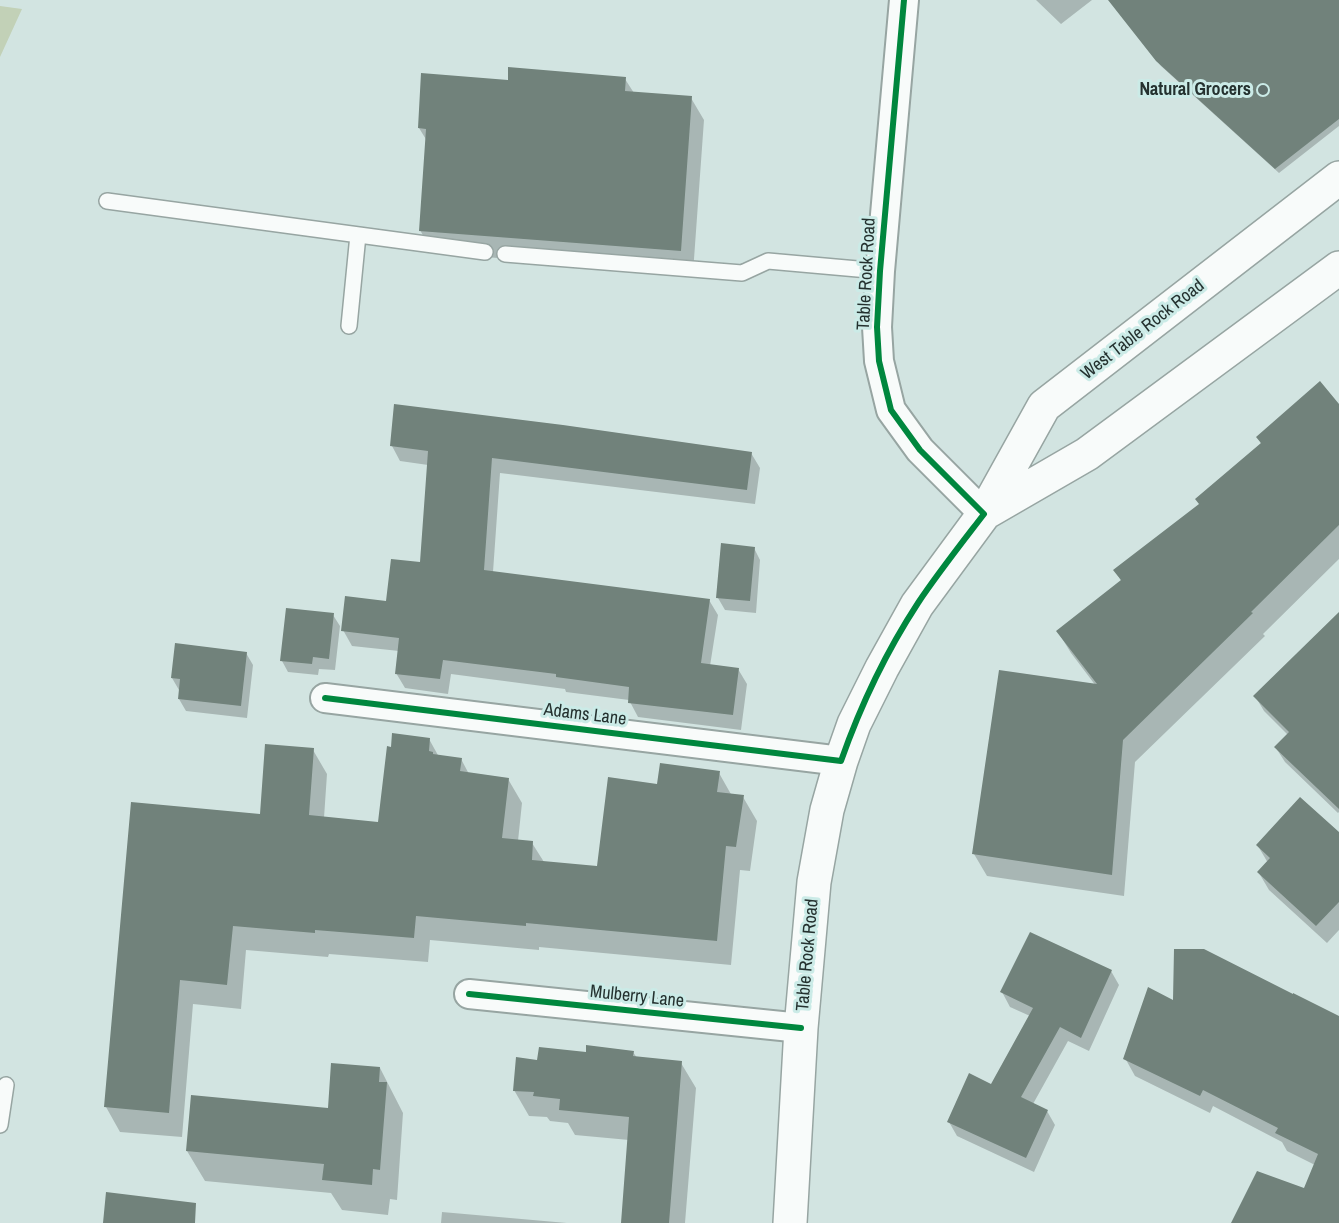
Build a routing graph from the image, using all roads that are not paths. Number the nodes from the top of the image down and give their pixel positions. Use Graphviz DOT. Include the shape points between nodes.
graph roads {
  1 [pos="904,0"];
  2 [pos="1339,178"];
  3 [pos="107,201"];
  4 [pos="358,235"];
  5 [pos="485,252"];
  6 [pos="505,254"];
  7 [pos="1339,268"];
  8 [pos="880,271"];
  9 [pos="349,326"];
  10 [pos="984,514"];
  11 [pos="325,698"];
  12 [pos="841,761"];
  13 [pos="469,994"];
  14 [pos="801,1028"];
  15 [pos="6,1085"];
  16 [pos="0,1125"];
  17 [pos="790,1223"];
  1 -- 8 [label="street, Table Rock Road"];
  2 -- 10 [label="main road, West Table Rock Road" via="1044,406"];
  3 -- 4 [label="lane"];
  4 -- 5 [label="lane"];
  4 -- 9 [label="lane"];
  6 -- 8 [label="lane" via="742,273 768,261"];
  7 -- 10 [label="main road, West Table Rock Road" via="1088,454"];
  8 -- 10 [label="street, Table Rock Road" via="879,362 891,410 920,450"];
  10 -- 12 [label="main road, West Table Rock Road" via="901,631 854,724"];
  11 -- 12 [label="street, Adams Lane"];
  12 -- 14 [label="main road, Table Rock Road" via="814,882"];
  13 -- 14 [label="street, Mulberry Lane"];
  14 -- 17 [label="main road, Table Rock Road"];
  15 -- 16 [label="lane"];
}
